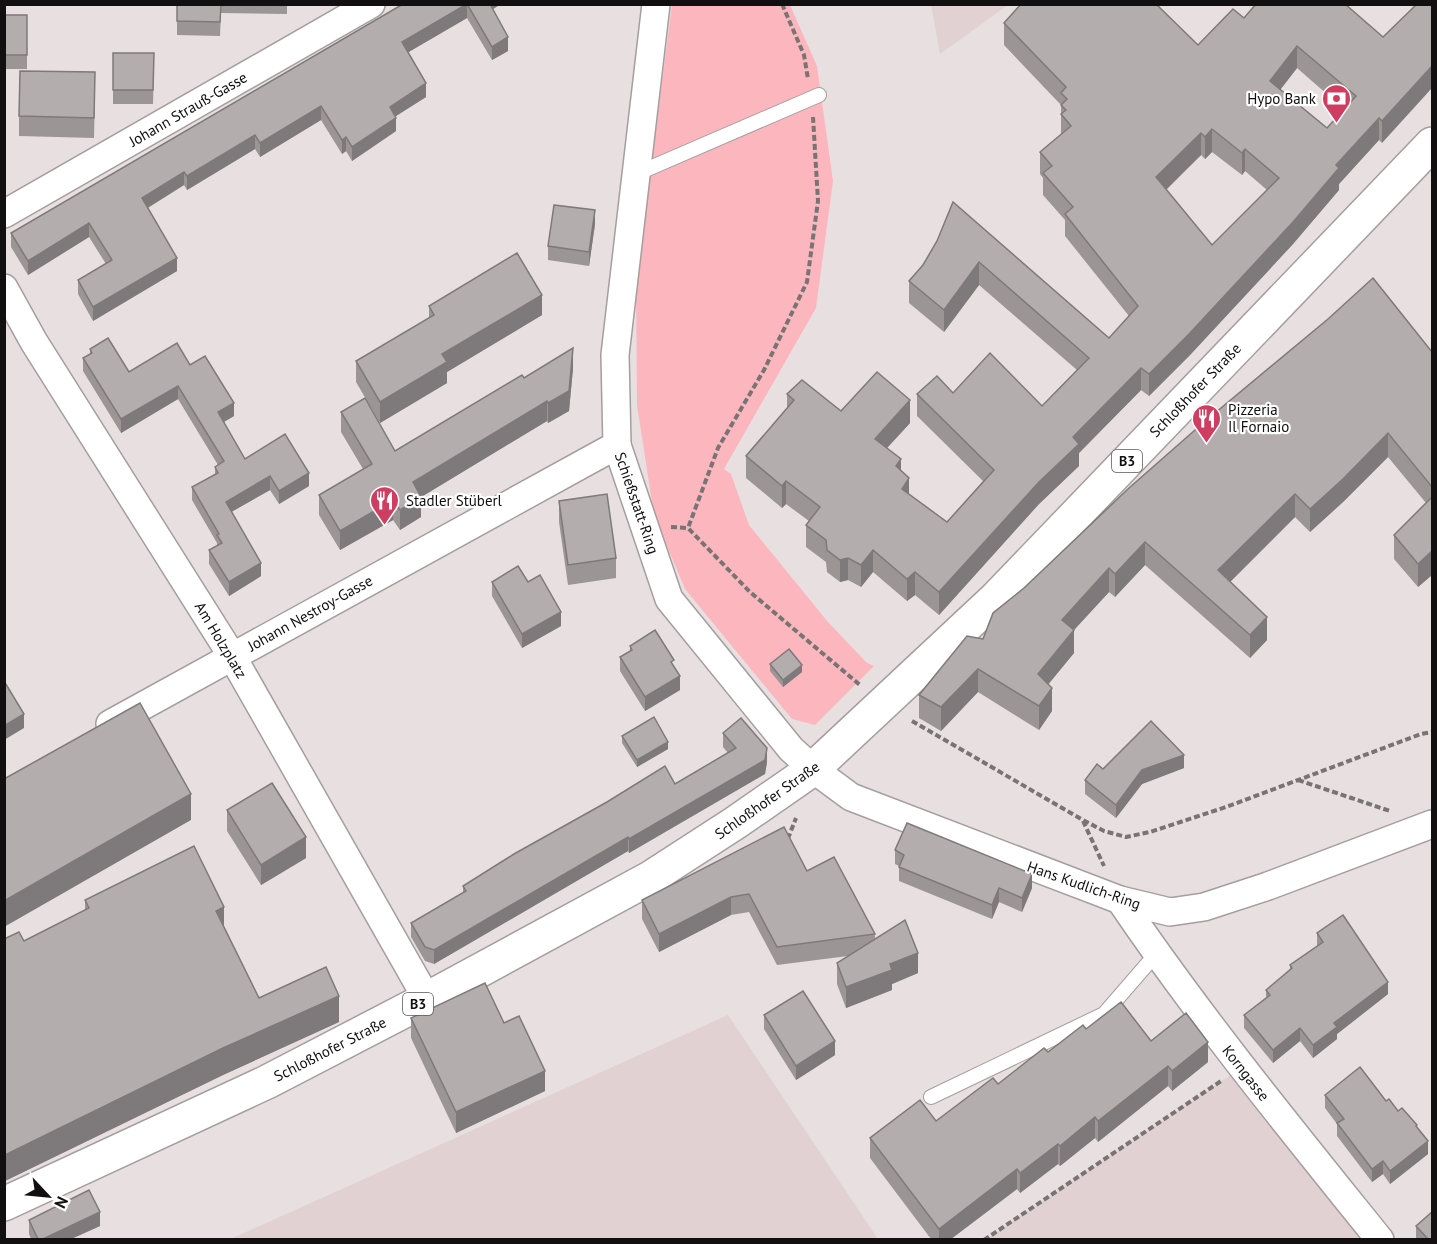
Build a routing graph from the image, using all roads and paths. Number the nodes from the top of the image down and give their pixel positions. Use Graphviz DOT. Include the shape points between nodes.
graph roads {
  1 [pos="371,4"];
  2 [pos="656,4"];
  3 [pos="782,4"];
  4 [pos="815,97"];
  5 [pos="1432,144"];
  6 [pos="636,174"];
  7 [pos="4,214"];
  8 [pos="4,288"];
  9 [pos="617,445"];
  10 [pos="232,656"];
  11 [pos="868,691"];
  12 [pos="912,721"];
  13 [pos="1432,732"];
  14 [pos="87,737"];
  15 [pos="813,769"];
  16 [pos="1297,780"];
  17 [pos="1083,820"];
  18 [pos="1432,826"];
  19 [pos="1120,900"];
  20 [pos="1156,954"];
  21 [pos="427,999"];
  22 [pos="1241,1068"];
  23 [pos="932,1097"];
  24 [pos="4,1204"];
  25 [pos="984,1239"];
  26 [pos="1380,1239"];
  1 -- 7 [label="street, Johann Strauß-Gasse"];
  2 -- 6 [label="street, Schießstatt-Ring"];
  3 -- 4 [label="path" via="804,55"];
  4 -- 6 [label="lane"];
  4 -- 11 [label="path" via="818,201 807,282 764,370 718,448 688,528 750,592"];
  5 -- 15 [label="main road, Schloßhofer Straße / B3" via="996,598"];
  6 -- 9 [label="street, Schießstatt-Ring" via="615,355"];
  8 -- 10 [label="street, Am Holzplatz"];
  9 -- 10 [label="street, Johann Nestroy-Gasse"];
  9 -- 15 [label="street, Schießstatt-Ring" via="669,599 791,749"];
  10 -- 14 [label="street, Johann Nestroy-Gasse"];
  10 -- 21 [label="street, Am Holzplatz"];
  12 -- 17 [label="path"];
  13 -- 16 [label="path"];
  15 -- 19 [label="street, Hans Kudlich-Ring" via="851,797"];
  15 -- 21 [label="main road, Schloßhofer Straße / B3" via="650,878"];
  16 -- 17 [label="path" via="1226,807 1125,837"];
  16 -- 18 [label="path"];
  17 -- 19 [label="path"];
  18 -- 19 [label="street, Hans Kudlich-Ring" via="1204,907 1170,912"];
  19 -- 20 [label="street, Korngasse"];
  20 -- 22 [label="street, Korngasse"];
  20 -- 23 [label="lane" via="1104,1014"];
  21 -- 24 [label="main road, Schloßhofer Straße / B3" via="267,1082"];
  22 -- 25 [label="path"];
  22 -- 26 [label="street, Korngasse"];
}
